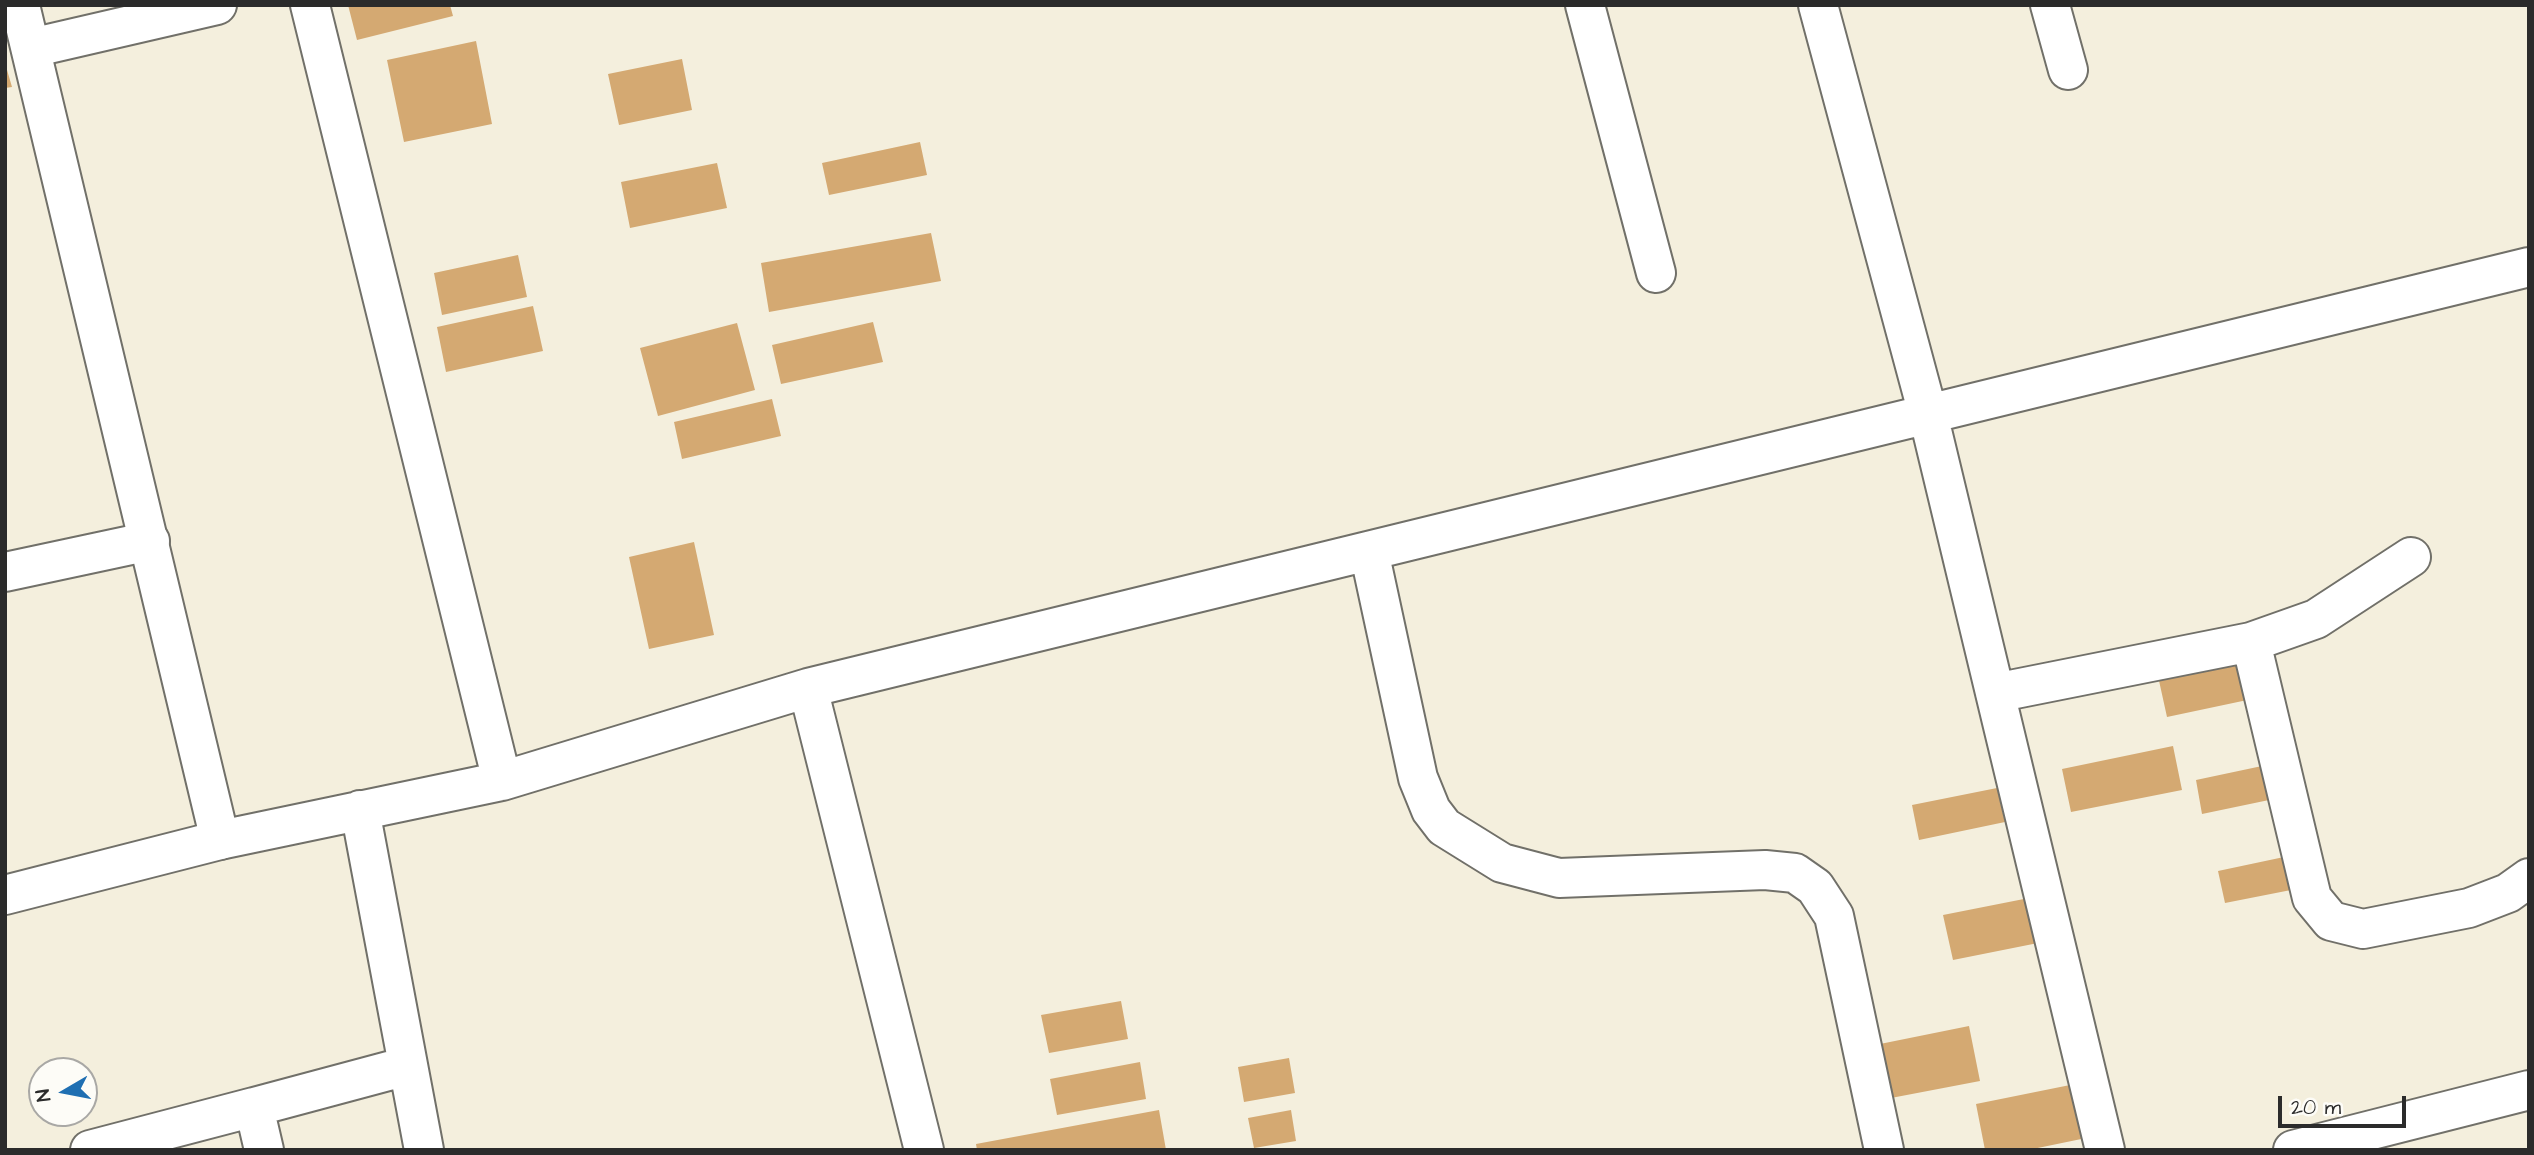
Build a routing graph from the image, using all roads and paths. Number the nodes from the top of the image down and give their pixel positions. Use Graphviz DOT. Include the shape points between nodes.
graph roads {
  1 [pos="20,5"];
  2 [pos="217,5"];
  3 [pos="310,5"];
  4 [pos="1586,5"];
  5 [pos="1818,5"];
  6 [pos="2050,5"];
  7 [pos="31,48"];
  8 [pos="2068,70"];
  9 [pos="2529,267"];
  10 [pos="1657,273"];
  11 [pos="1928,414"];
  12 [pos="150,541"];
  13 [pos="1369,551"];
  14 [pos="2411,557"];
  15 [pos="5,572"];
  16 [pos="2251,642"];
  17 [pos="808,688"];
  18 [pos="1995,693"];
  19 [pos="502,781"];
  20 [pos="360,810"];
  21 [pos="220,840"];
  22 [pos="2529,878"];
  23 [pos="5,895"];
  24 [pos="407,1066"];
  25 [pos="2529,1090"];
  26 [pos="254,1107"];
  27 [pos="90,1150"];
  28 [pos="264,1150"];
  29 [pos="424,1150"];
  30 [pos="924,1150"];
  31 [pos="1884,1150"];
  32 [pos="2105,1150"];
  33 [pos="2293,1150"];
  1 -- 7 [label="street"];
  2 -- 7 [label="street"];
  3 -- 19 [label="street"];
  4 -- 10 [label="street"];
  5 -- 11 [label="street"];
  6 -- 8 [label="street"];
  7 -- 12 [label="street"];
  9 -- 11 [label="street"];
  11 -- 13 [label="street"];
  11 -- 18 [label="street"];
  12 -- 15 [label="street"];
  12 -- 21 [label="street"];
  13 -- 17 [label="street"];
  13 -- 31 [label="street" via="1418,778 1431,810 1444,827 1502,863 1559,878 1765,870 1795,873 1815,887 1834,916"];
  14 -- 16 [label="street" via="2316,619"];
  16 -- 18 [label="street"];
  16 -- 22 [label="street" via="2312,898 2331,921 2363,929 2469,908 2508,893"];
  17 -- 19 [label="street"];
  17 -- 30 [label="street"];
  18 -- 32 [label="street"];
  19 -- 20 [label="street"];
  20 -- 21 [label="street"];
  20 -- 24 [label="street"];
  21 -- 23 [label="street"];
  24 -- 26 [label="street"];
  24 -- 29 [label="street"];
  25 -- 33 [label="street"];
  26 -- 27 [label="street"];
  26 -- 28 [label="street"];
}
